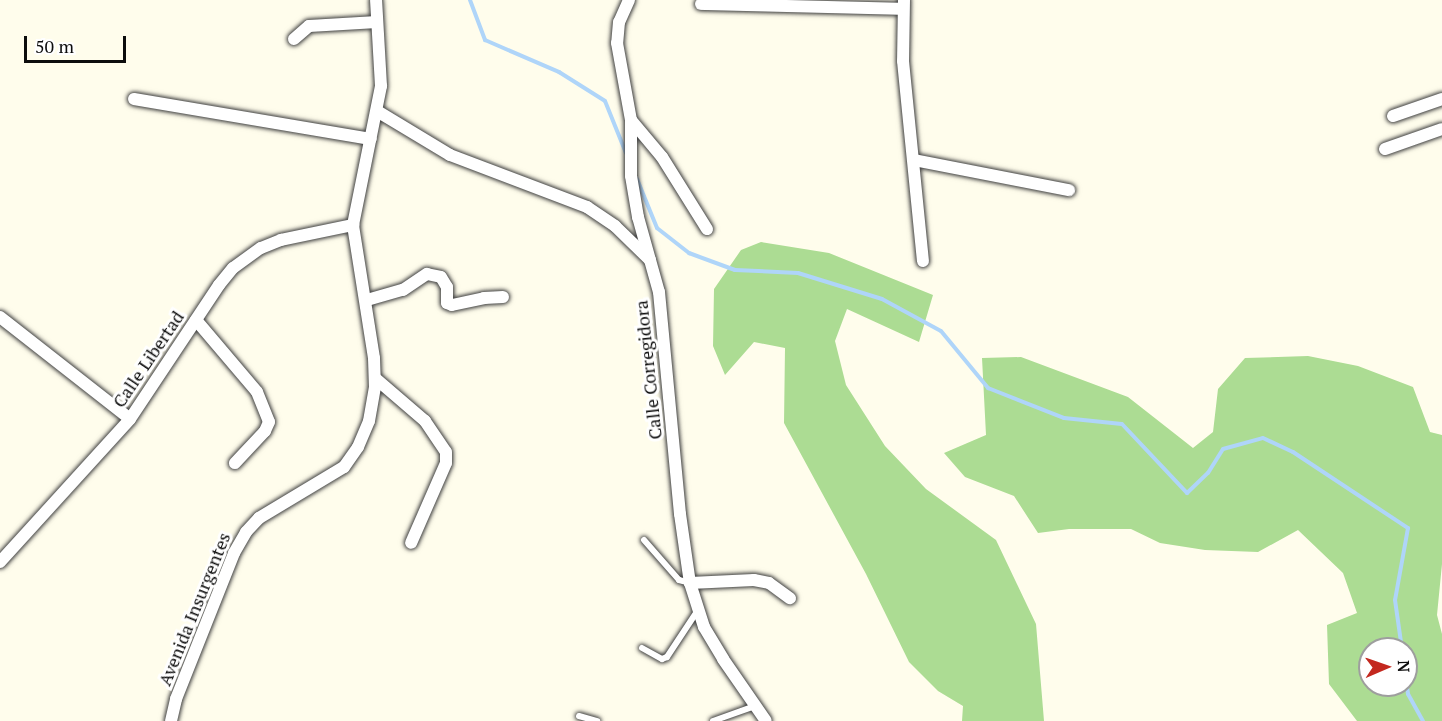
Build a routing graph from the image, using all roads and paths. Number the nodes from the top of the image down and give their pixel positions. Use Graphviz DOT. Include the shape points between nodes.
graph roads {
  1 [pos="376,0"];
  2 [pos="629,0"];
  3 [pos="767,2"];
  4 [pos="701,4"];
  5 [pos="904,5"];
  6 [pos="377,22"];
  7 [pos="294,39"];
  8 [pos="134,99"];
  9 [pos="1442,99"];
  10 [pos="377,111"];
  11 [pos="1393,116"];
  12 [pos="631,120"];
  13 [pos="1442,129"];
  14 [pos="371,140"];
  15 [pos="1385,149"];
  16 [pos="914,160"];
  17 [pos="1069,190"];
  18 [pos="353,225"];
  19 [pos="707,229"];
  20 [pos="923,261"];
  21 [pos="652,262"];
  22 [pos="503,297"];
  23 [pos="367,300"];
  24 [pos="0,317"];
  25 [pos="196,321"];
  26 [pos="375,378"];
  27 [pos="130,419"];
  28 [pos="235,463"];
  29 [pos="644,540"];
  30 [pos="411,543"];
  31 [pos="0,562"];
  32 [pos="690,583"];
  33 [pos="789,598"];
  34 [pos="698,610"];
  35 [pos="642,648"];
  36 [pos="755,706"];
  37 [pos="579,716"];
  38 [pos="171,721"];
  39 [pos="597,721"];
  40 [pos="713,721"];
  41 [pos="766,721"];
  1 -- 6 [label="street, Avenida Insurgentes"];
  2 -- 12 [label="street, Calle Corregidora" via="619,22 617,43"];
  3 -- 4 [label="street"];
  3 -- 5 [label="street"];
  5 -- 16 [label="street" via="903,61"];
  6 -- 7 [label="street" via="309,27"];
  6 -- 10 [label="street, Avenida Insurgentes" via="381,66"];
  8 -- 14 [label="street"];
  9 -- 11 [label="street"];
  10 -- 14 [label="street, Avenida Insurgentes"];
  10 -- 21 [label="street" via="450,154 594,211"];
  12 -- 19 [label="street" via="662,157"];
  12 -- 21 [label="street, Calle Corregidora" via="631,176"];
  13 -- 15 [label="street"];
  14 -- 18 [label="street, Avenida Insurgentes"];
  16 -- 17 [label="street"];
  16 -- 20 [label="street"];
  18 -- 23 [label="street, Avenida Insurgentes"];
  18 -- 25 [label="street, Calle Libertad" via="281,240 246,257 219,285"];
  21 -- 32 [label="street, Calle Corregidora" via="663,326"];
  22 -- 23 [label="street" via="452,305 447,303 447,287 441,277 427,274 403,290"];
  23 -- 26 [label="street, Avenida Insurgentes"];
  24 -- 27 [label="street"];
  25 -- 27 [label="street, Calle Libertad"];
  25 -- 28 [label="street" via="257,392 269,422"];
  26 -- 30 [label="street" via="425,421 446,452 446,463"];
  26 -- 38 [label="street, Avenida Insurgentes" via="369,421 344,467 259,518 246,532 176,699"];
  27 -- 31 [label="street, Calle Libertad"];
  29 -- 32 [label="lane" via="679,580"];
  32 -- 33 [label="street" via="754,580 768,583"];
  32 -- 34 [label="street, Calle Corregidora"];
  34 -- 35 [label="lane" via="667,657 662,659"];
  34 -- 36 [label="street, Calle Corregidora" via="723,659"];
  36 -- 40 [label="lane"];
  36 -- 41 [label="street, Calle Corregidora"];
  37 -- 39 [label="lane"];
}
